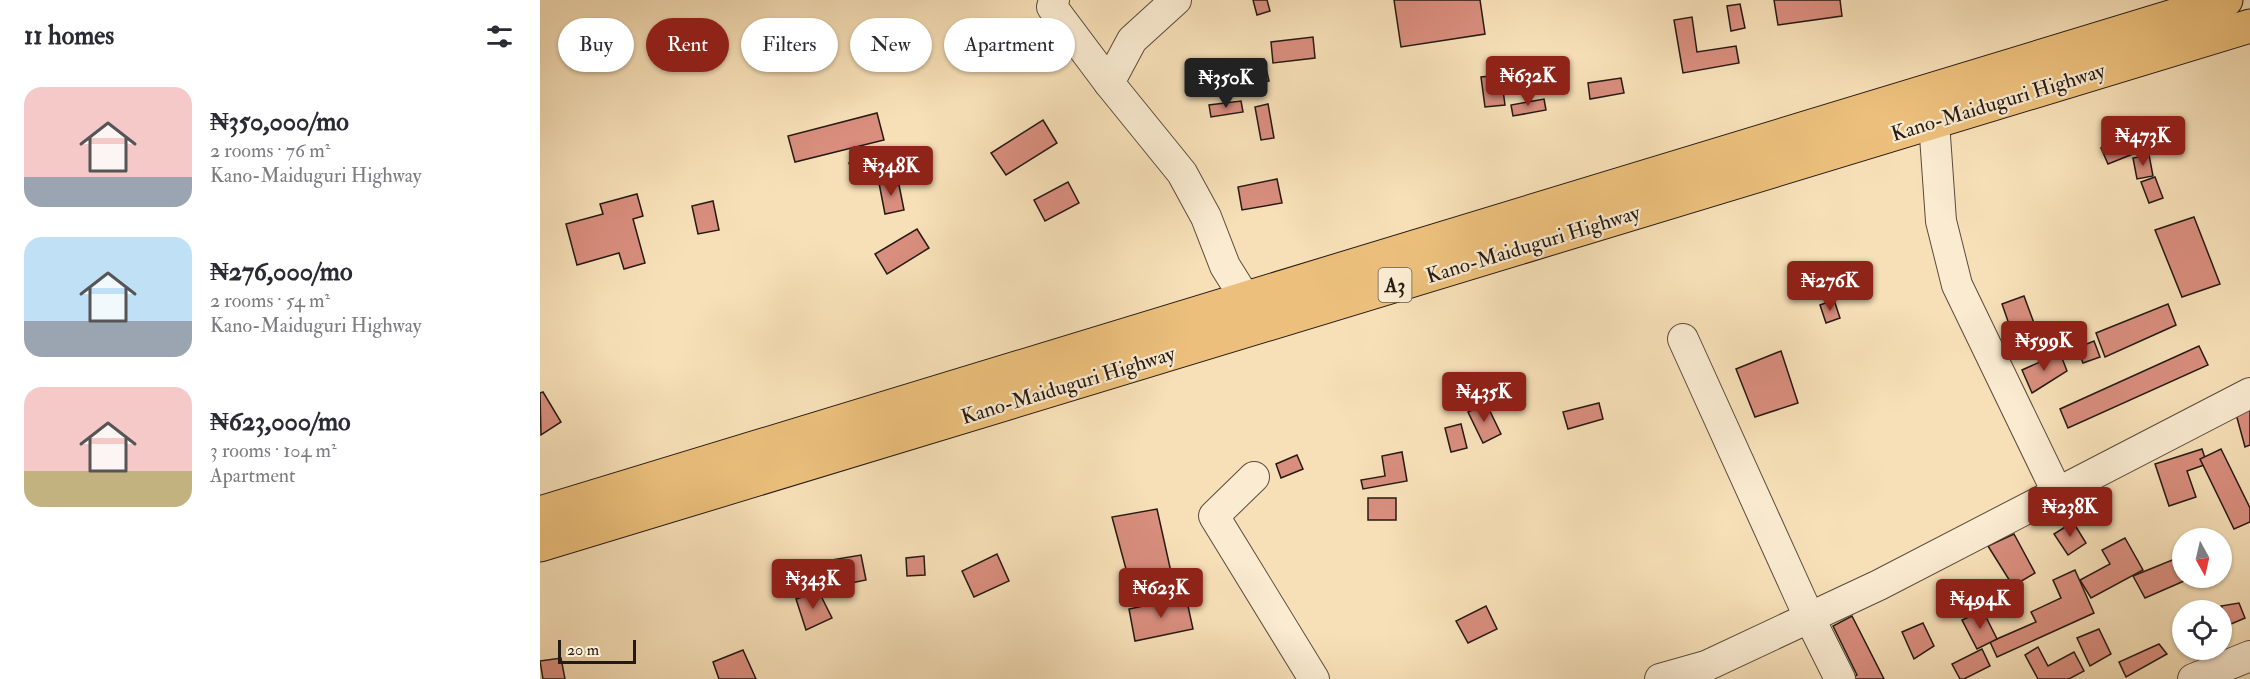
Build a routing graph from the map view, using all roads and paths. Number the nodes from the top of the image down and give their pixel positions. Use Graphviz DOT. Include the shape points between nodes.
graph roads {
  1 [pos="1176,0"];
  2 [pos="2226,0"];
  3 [pos="1046,2"];
  4 [pos="2250,26"];
  5 [pos="1109,83"];
  6 [pos="1934,122"];
  7 [pos="1747,162"];
  8 [pos="1245,298"];
  9 [pos="1683,339"];
  10 [pos="2250,393"];
  11 [pos="1254,477"];
  12 [pos="2057,492"];
  13 [pos="540,513"];
  14 [pos="540,545"];
  15 [pos="1809,617"];
  16 [pos="2250,656"];
  17 [pos="1314,679"];
  18 [pos="1660,679"];
  19 [pos="1840,679"];
  20 [pos="2193,679"];
  1 -- 5 [label="street" via="1132,40"];
  2 -- 7 [label="highway, Kano-Maiduguri Highway / A3"];
  3 -- 5 [label="street"];
  4 -- 6 [label="highway, Kano-Maiduguri Highway / A3"];
  5 -- 8 [label="street" via="1182,173 1206,217 1225,266"];
  6 -- 7 [label="highway, Kano-Maiduguri Highway / A3"];
  6 -- 12 [label="street" via="1941,221 1957,285"];
  7 -- 8 [label="highway, Kano-Maiduguri Highway / A3"];
  7 -- 14 [label="highway, Kano-Maiduguri Highway / A3"];
  8 -- 13 [label="highway, Kano-Maiduguri Highway / A3"];
  9 -- 15 [label="street"];
  10 -- 12 [label="street"];
  11 -- 17 [label="street" via="1214,516"];
  12 -- 15 [label="street"];
  15 -- 18 [label="street" via="1706,666"];
  15 -- 19 [label="street"];
  16 -- 20 [label="street"];
}
